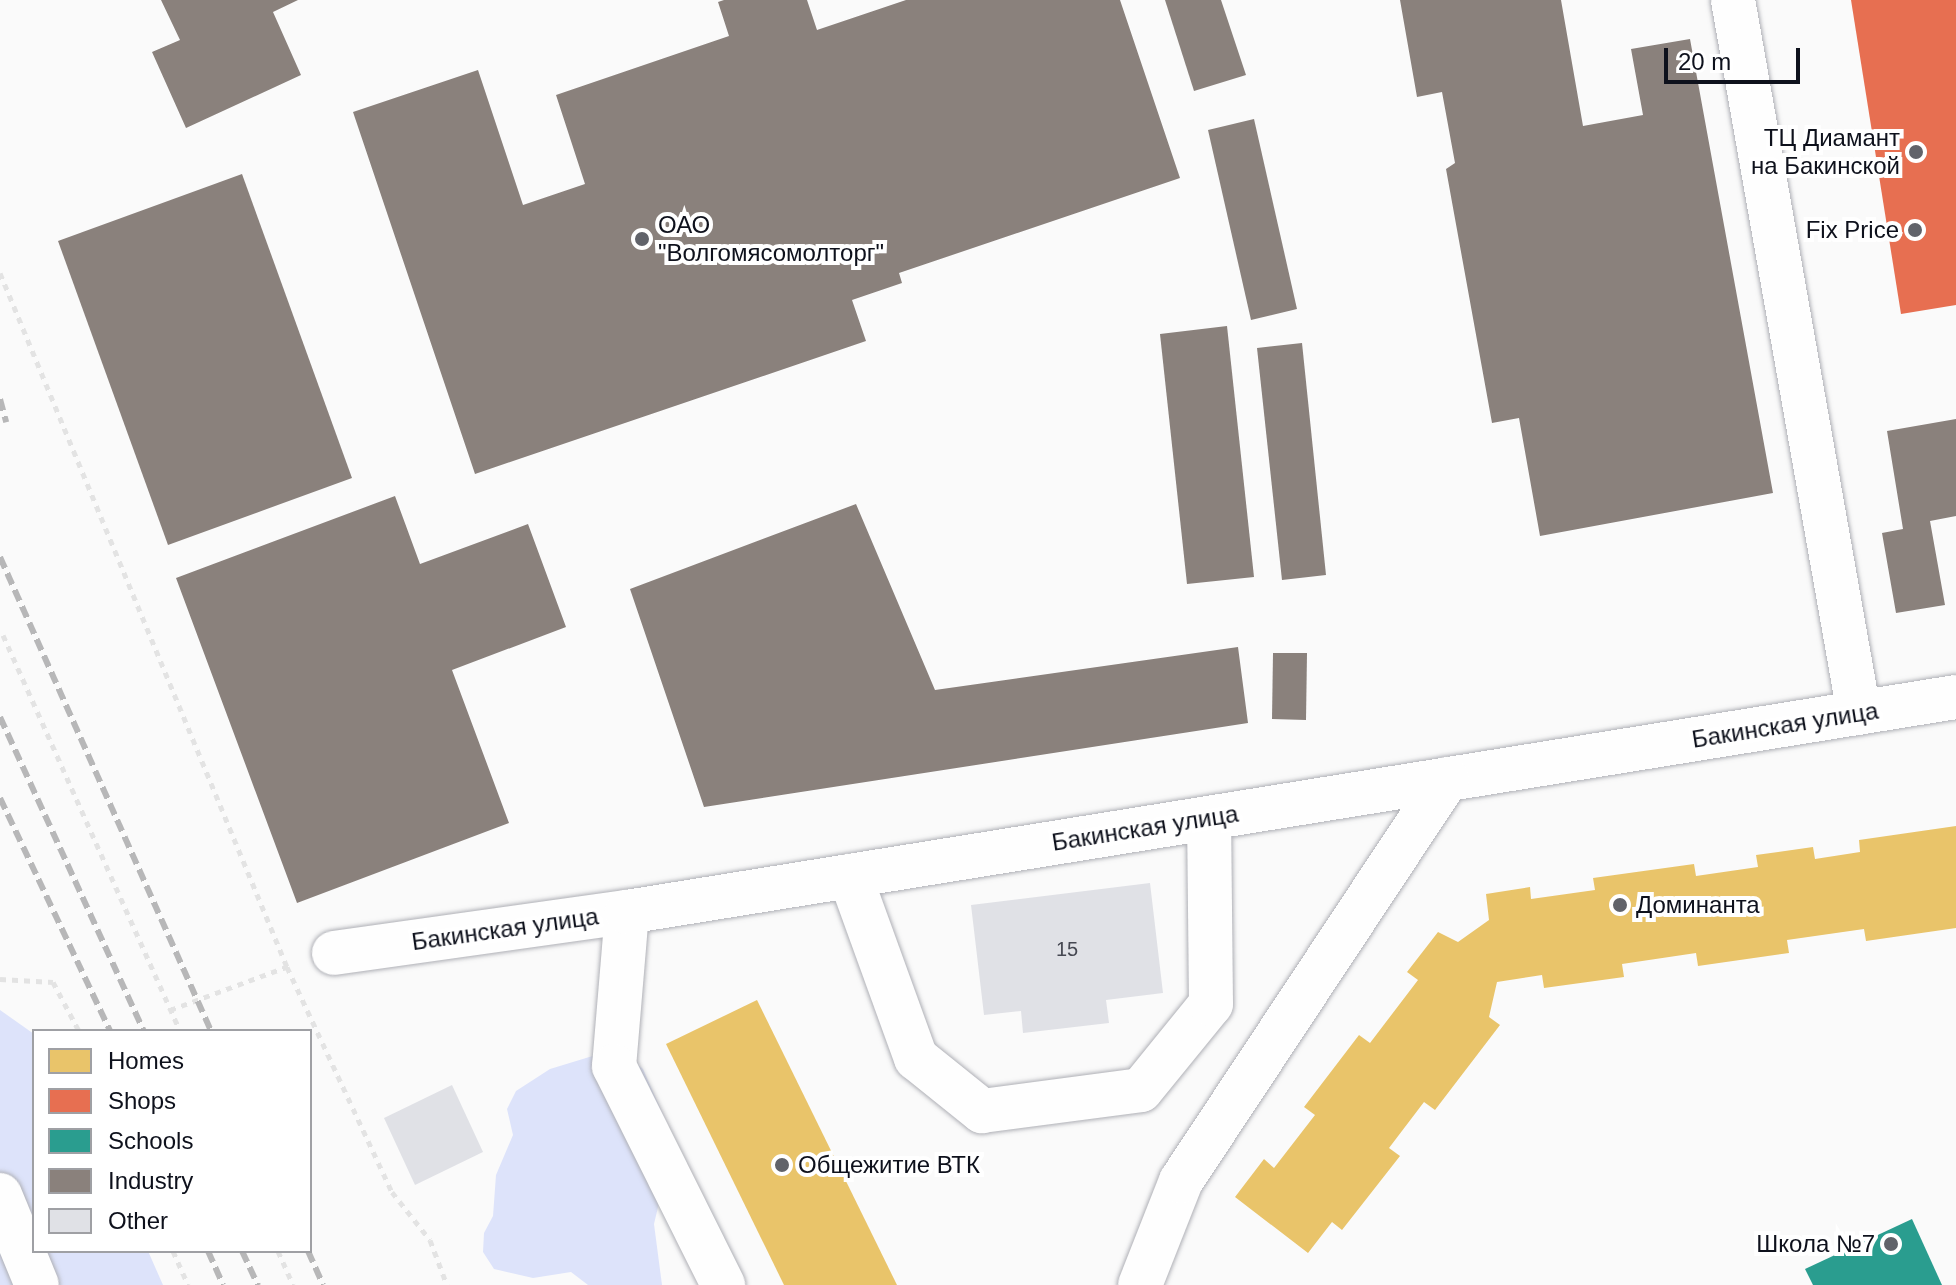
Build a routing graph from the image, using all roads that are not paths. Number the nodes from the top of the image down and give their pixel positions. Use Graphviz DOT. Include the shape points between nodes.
graph roads {
  1 [pos="1733,0"];
  2 [pos="1956,697"];
  3 [pos="1859,713"];
  4 [pos="1447,779"];
  5 [pos="1209,818"];
  6 [pos="850,876"];
  7 [pos="627,912"];
  8 [pos="334,953"];
  9 [pos="0,1195"];
  10 [pos="37,1285"];
  11 [pos="723,1285"];
  12 [pos="1140,1285"];
  1 -- 3 [label="street"];
  2 -- 3 [label="street, Бакинская улица"];
  3 -- 4 [label="street, Бакинская улица"];
  4 -- 5 [label="street, Бакинская улица"];
  4 -- 12 [label="street" via="1181,1181"];
  5 -- 6 [label="street, Бакинская улица"];
  5 -- 6 [label="street" via="1211,1004 1141,1090 982,1111 916,1058"];
  6 -- 7 [label="street, Бакинская улица"];
  7 -- 8 [label="street, Бакинская улица"];
  7 -- 11 [label="street" via="614,1066"];
  9 -- 10 [label="street"];
}
